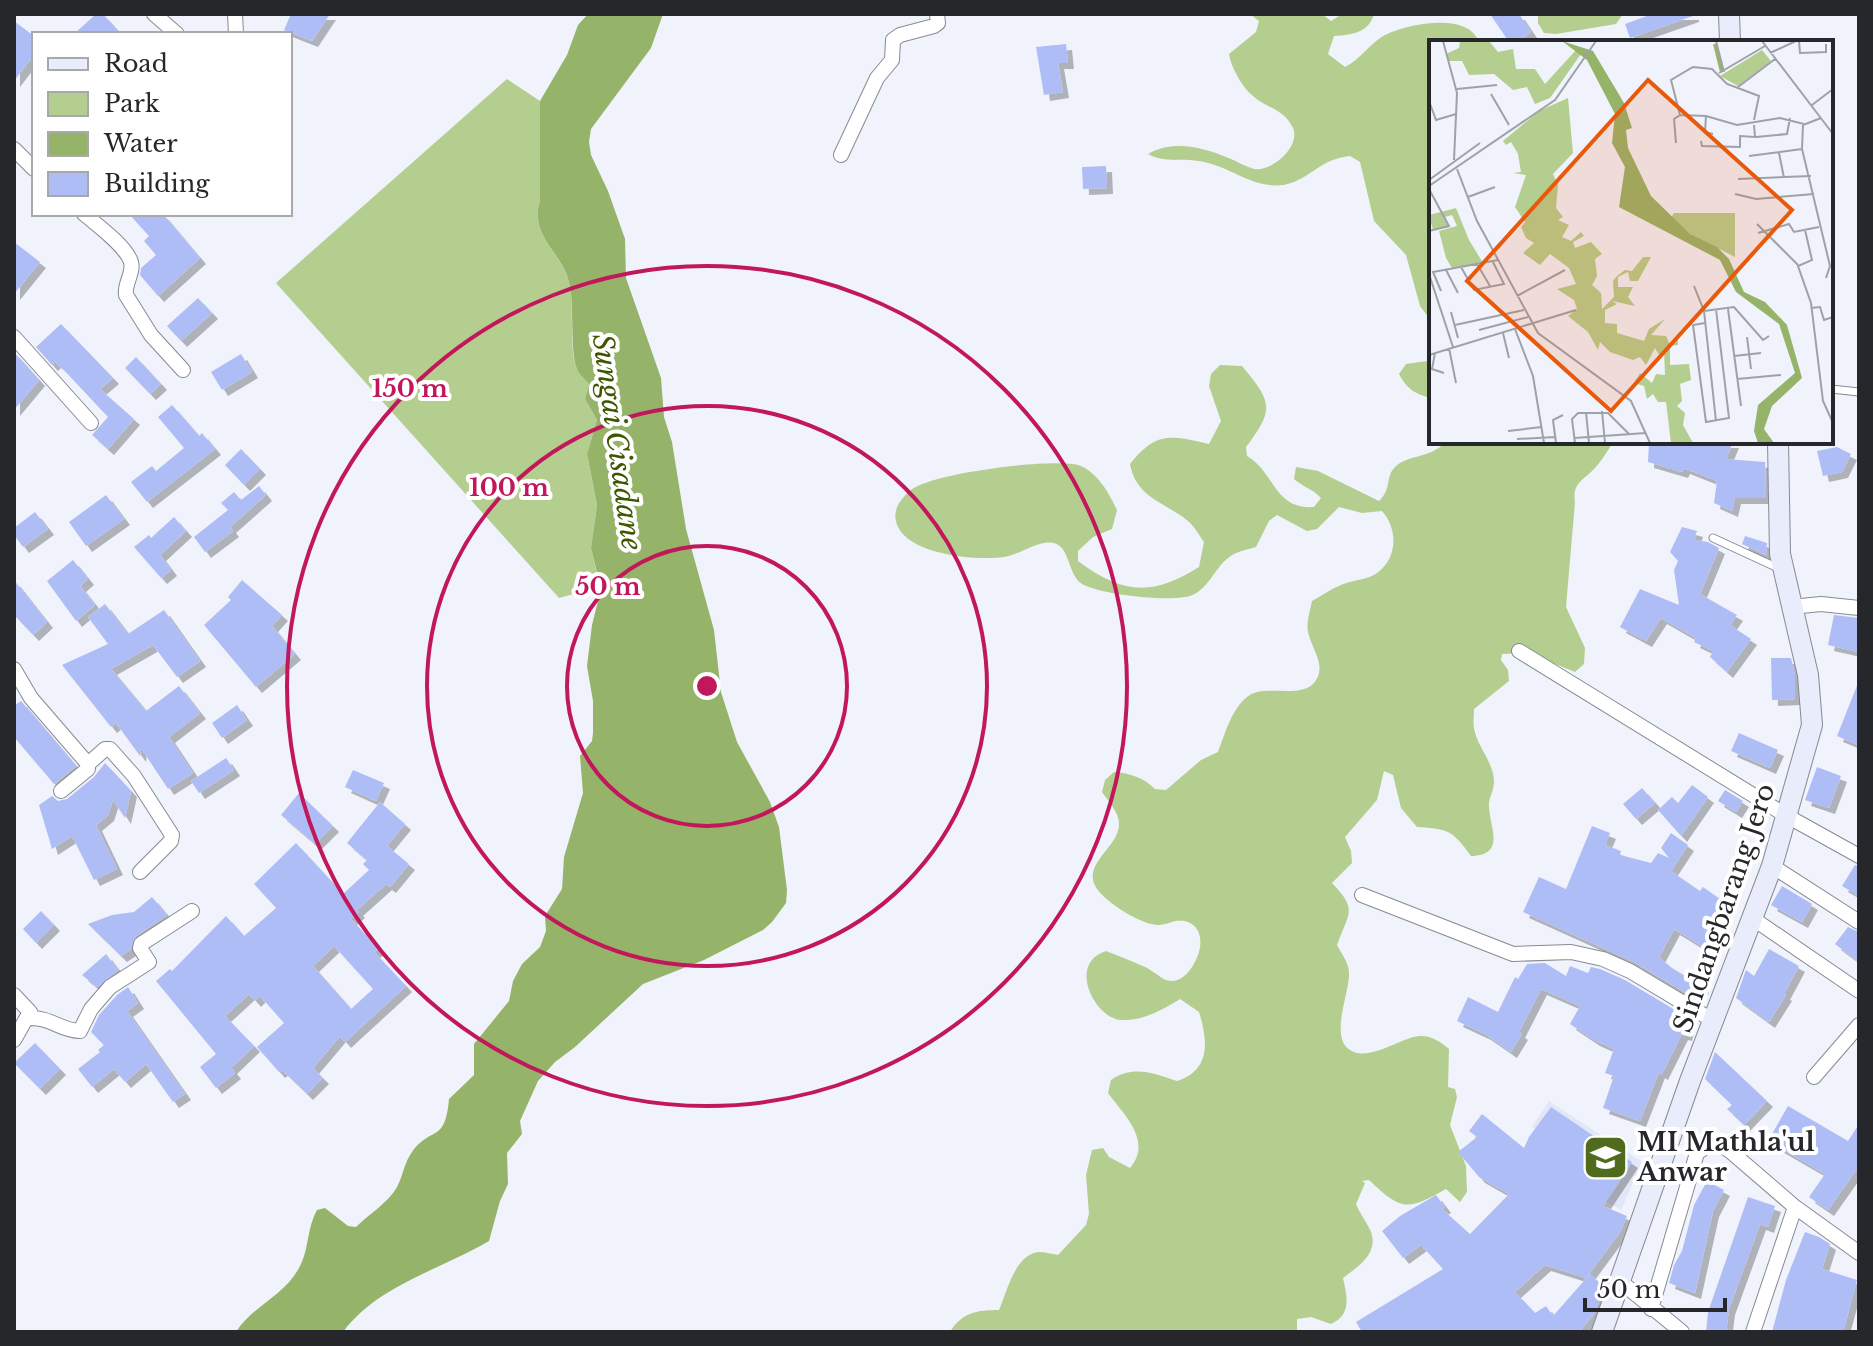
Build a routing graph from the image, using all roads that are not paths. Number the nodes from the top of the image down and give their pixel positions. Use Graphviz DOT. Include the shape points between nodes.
graph roads {
  1 [pos="154,14"];
  2 [pos="937,14"];
  3 [pos="1729,14"];
  4 [pos="175,32"];
  5 [pos="1730,40"];
  6 [pos="14,149"];
  7 [pos="841,155"];
  8 [pos="32,167"];
  9 [pos="86,216"];
  10 [pos="14,337"];
  11 [pos="183,370"];
  12 [pos="1833,389"];
  13 [pos="1859,392"];
  14 [pos="91,423"];
  15 [pos="1778,444"];
  16 [pos="1713,538"];
  17 [pos="1784,570"];
  18 [pos="1791,607"];
  19 [pos="1859,608"];
  20 [pos="1519,651"];
  21 [pos="14,669"];
  22 [pos="88,764"];
  23 [pos="61,791"];
  24 [pos="1787,816"];
  25 [pos="1859,856"];
  26 [pos="1772,866"];
  27 [pos="140,872"];
  28 [pos="1362,895"];
  29 [pos="192,911"];
  30 [pos="1752,918"];
  31 [pos="1859,922"];
  32 [pos="1859,991"];
  33 [pos="14,995"];
  34 [pos="29,1018"];
  35 [pos="1712,1020"];
  36 [pos="1859,1025"];
  37 [pos="14,1040"];
  38 [pos="1814,1077"];
  39 [pos="1795,1207"];
  40 [pos="1859,1253"];
  41 [pos="1621,1282"];
  42 [pos="1651,1309"];
  43 [pos="1602,1332"];
  44 [pos="1682,1332"];
  45 [pos="1753,1332"];
  1 -- 4 [label="street"];
  2 -- 7 [label="street" via="934,26 893,40 892,60 877,78"];
  3 -- 5 [label="street"];
  6 -- 8 [label="street"];
  9 -- 11 [label="street" via="130,260 126,295 151,335"];
  10 -- 14 [label="street"];
  12 -- 13 [label="lane"];
  15 -- 17 [label="street, Sindangbarang Jero" via="1778,531"];
  16 -- 17 [label="lane"];
  17 -- 18 [label="street, Sindangbarang Jero"];
  18 -- 19 [label="street"];
  18 -- 24 [label="street, Sindangbarang Jero" via="1808,675 1812,725"];
  20 -- 24 [label="street"];
  21 -- 22 [label="street" via="31,698"];
  22 -- 23 [label="street"];
  22 -- 27 [label="street" via="110,749 172,835"];
  24 -- 25 [label="street"];
  24 -- 26 [label="street, Sindangbarang Jero"];
  26 -- 30 [label="street, Sindangbarang Jero"];
  26 -- 31 [label="street"];
  28 -- 35 [label="street" via="1513,954 1579,953 1603,959"];
  29 -- 34 [label="street" via="141,944 149,962 110,987 80,1031"];
  30 -- 32 [label="street"];
  30 -- 35 [label="street, Sindangbarang Jero"];
  33 -- 34 [label="street" via="28,1009"];
  34 -- 37 [label="street"];
  35 -- 41 [label="street, Sindangbarang Jero"];
  36 -- 38 [label="street"];
  39 -- 40 [label="street"];
  39 -- 42 [label="street" via="1719,1142 1702,1147"];
  39 -- 45 [label="street"];
  41 -- 42 [label="street"];
  41 -- 43 [label="street, Sindangbarang Jero"];
  42 -- 44 [label="street"];
}
